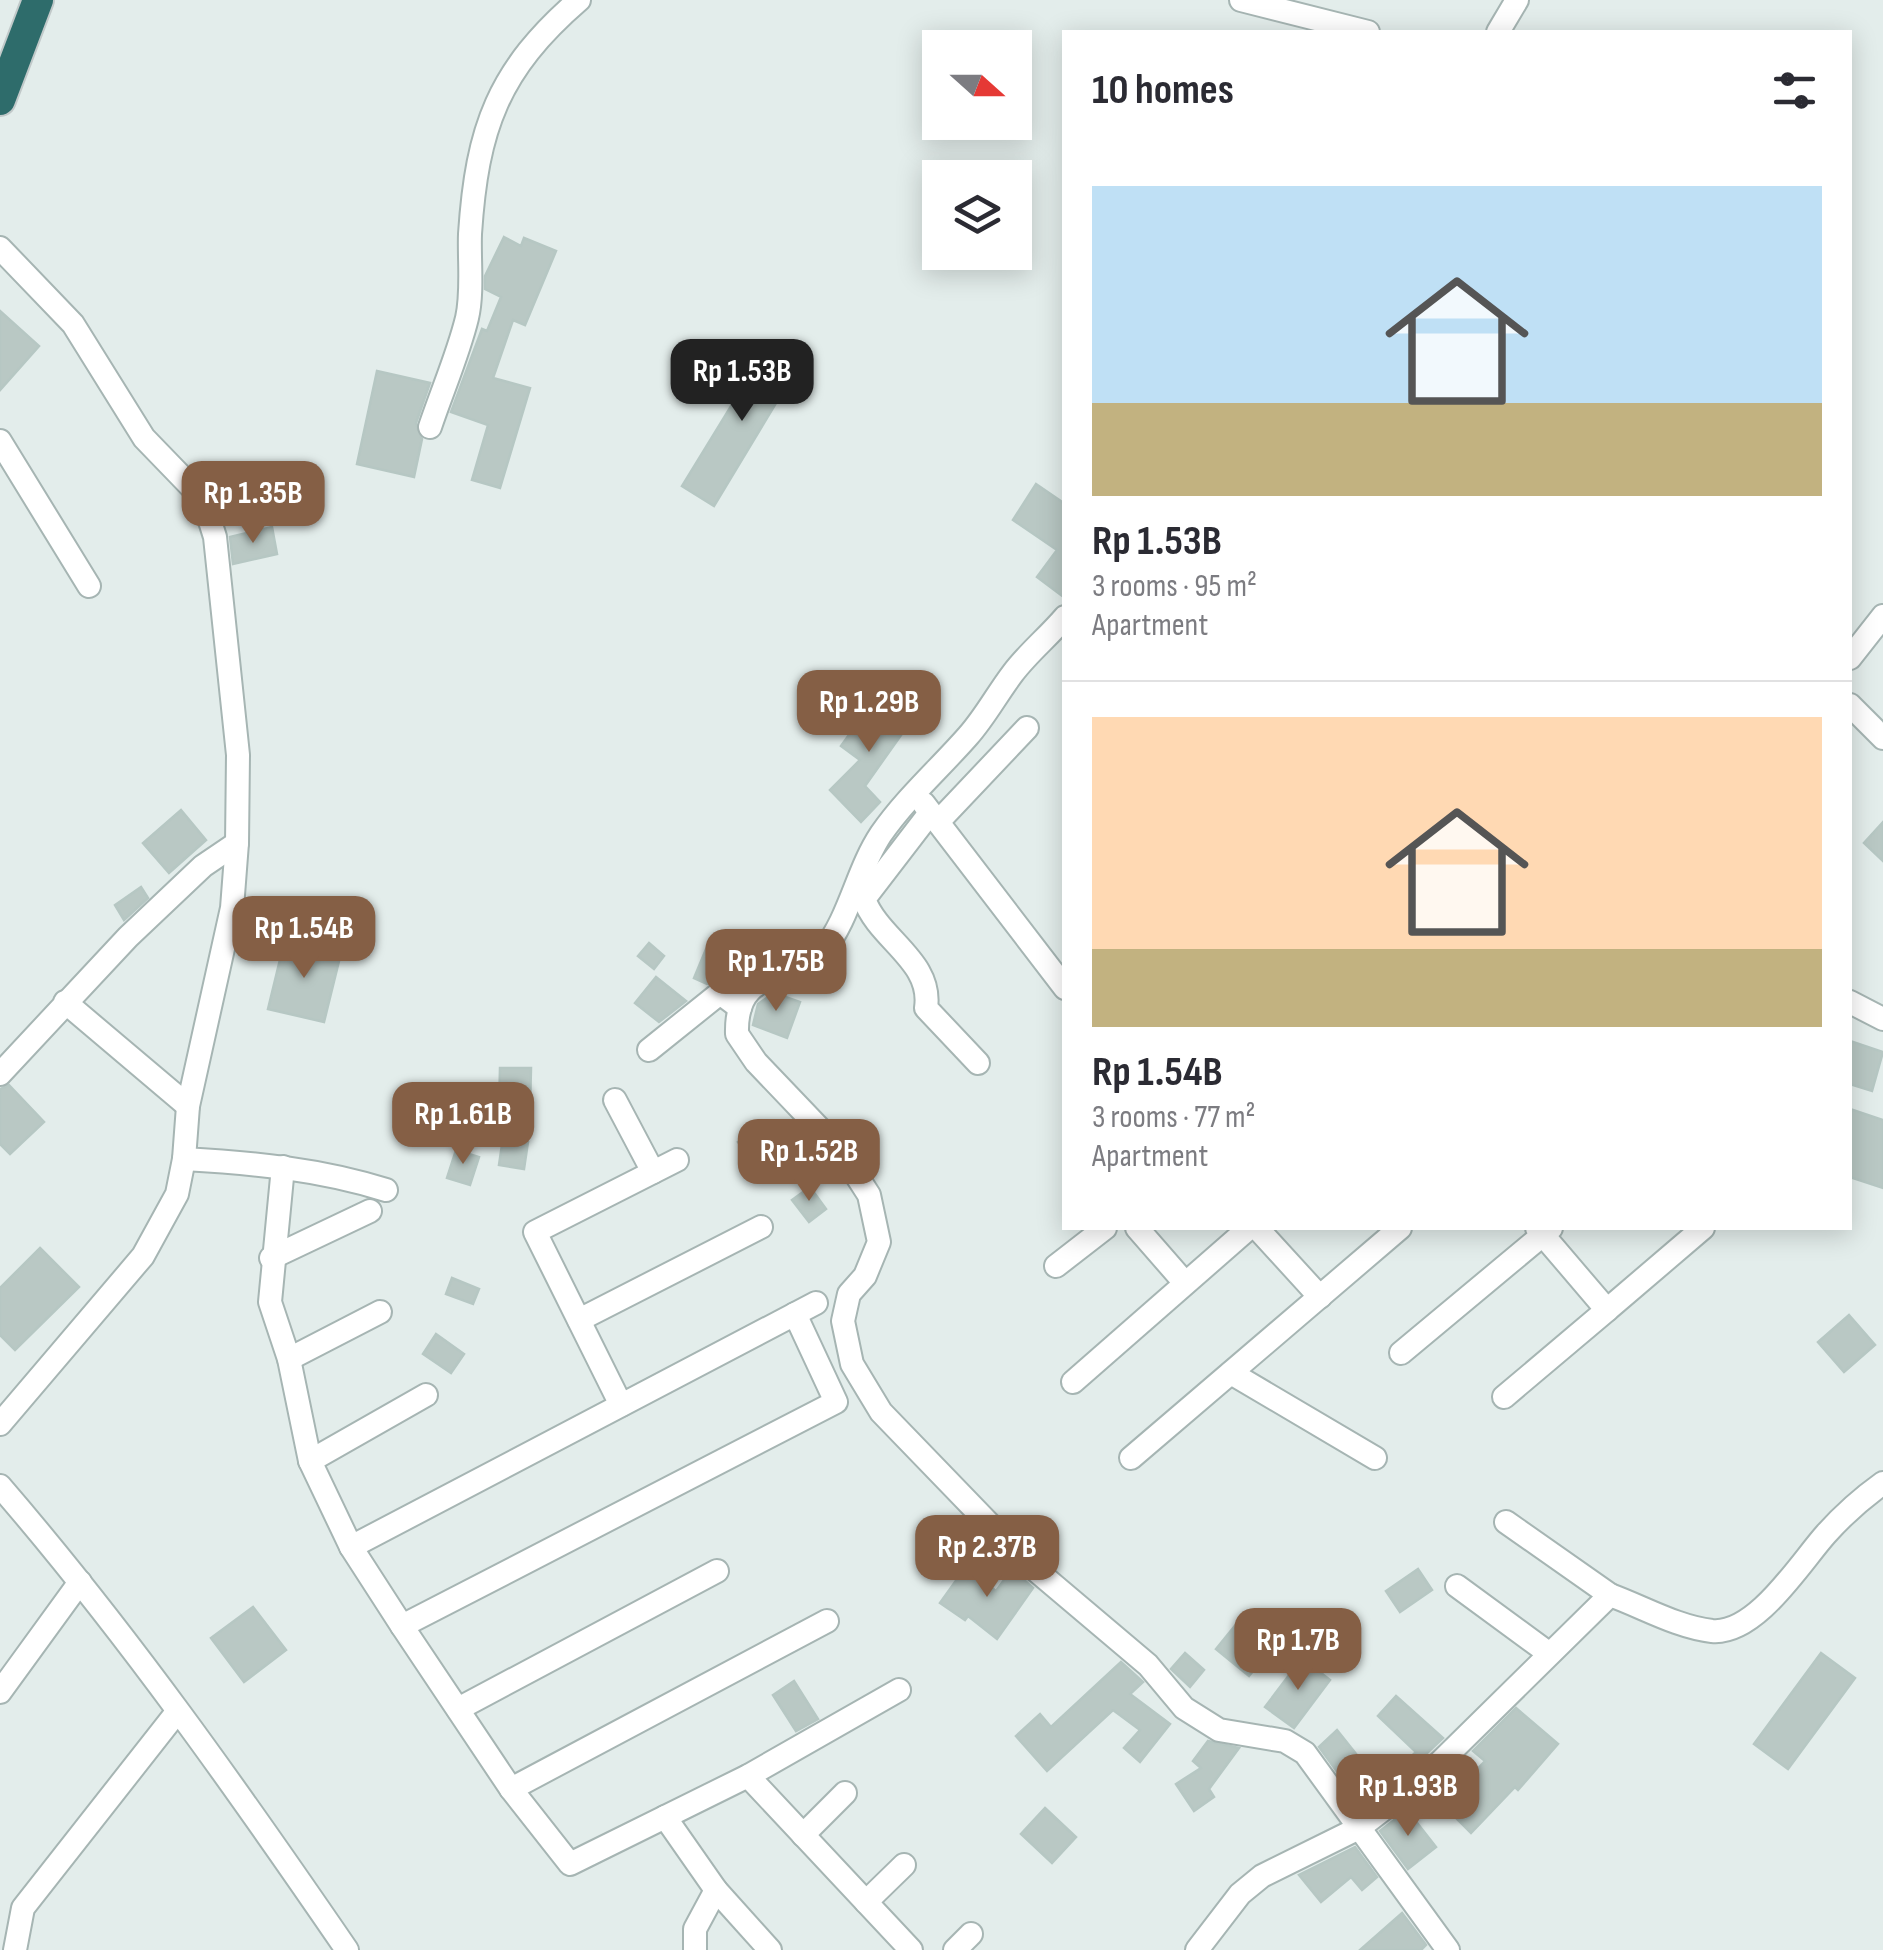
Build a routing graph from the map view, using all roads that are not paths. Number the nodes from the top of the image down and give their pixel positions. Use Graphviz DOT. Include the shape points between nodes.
graph roads {
  1 [pos="38,0"];
  2 [pos="579,0"];
  3 [pos="1241,0"];
  4 [pos="1517,0"];
  5 [pos="1360,30"];
  6 [pos="1499,30"];
  7 [pos="0,100"];
  8 [pos="0,248"];
  9 [pos="430,427"];
  10 [pos="0,441"];
  11 [pos="90,586"];
  12 [pos="1883,616"];
  13 [pos="1062,627"];
  14 [pos="1852,655"];
  15 [pos="1852,707"];
  16 [pos="1027,728"];
  17 [pos="1883,738"];
  18 [pos="914,792"];
  19 [pos="934,818"];
  20 [pos="237,843"];
  21 [pos="1062,984"];
  22 [pos="65,1002"];
  23 [pos="1852,1003"];
  24 [pos="740,1008"];
  25 [pos="1883,1019"];
  26 [pos="649,1050"];
  27 [pos="978,1063"];
  28 [pos="0,1074"];
  29 [pos="615,1100"];
  30 [pos="188,1106"];
  31 [pos="184,1159"];
  32 [pos="677,1160"];
  33 [pos="283,1168"];
  34 [pos="653,1172"];
  35 [pos="386,1190"];
  36 [pos="370,1211"];
  37 [pos="761,1227"];
  38 [pos="1102,1230"];
  39 [pos="1138,1230"];
  40 [pos="1251,1230"];
  41 [pos="1255,1230"];
  42 [pos="1398,1230"];
  43 [pos="1544,1230"];
  44 [pos="1701,1230"];
  45 [pos="271,1258"];
  46 [pos="1056,1266"];
  47 [pos="1185,1283"];
  48 [pos="1320,1297"];
  49 [pos="1607,1310"];
  50 [pos="380,1312"];
  51 [pos="579,1320"];
  52 [pos="1401,1352"];
  53 [pos="289,1359"];
  54 [pos="1231,1373"];
  55 [pos="1073,1382"];
  56 [pos="426,1395"];
  57 [pos="1504,1398"];
  58 [pos="621,1405"];
  59 [pos="0,1424"];
  60 [pos="1131,1458"];
  61 [pos="1374,1458"];
  62 [pos="310,1460"];
  63 [pos="1883,1482"];
  64 [pos="0,1486"];
  65 [pos="1506,1522"];
  66 [pos="351,1547"];
  67 [pos="717,1571"];
  68 [pos="80,1582"];
  69 [pos="1456,1586"];
  70 [pos="1610,1594"];
  71 [pos="827,1621"];
  72 [pos="402,1626"];
  73 [pos="1547,1652"];
  74 [pos="899,1690"];
  75 [pos="0,1692"];
  76 [pos="458,1709"];
  77 [pos="177,1712"];
  78 [pos="748,1776"];
  79 [pos="511,1788"];
  80 [pos="844,1793"];
  81 [pos="666,1817"];
  82 [pos="1358,1828"];
  83 [pos="803,1834"];
  84 [pos="904,1865"];
  85 [pos="716,1890"];
  86 [pos="866,1902"];
  87 [pos="23,1948"];
  88 [pos="347,1950"];
  89 [pos="696,1950"];
  90 [pos="770,1950"];
  91 [pos="911,1950"];
  92 [pos="1197,1950"];
  93 [pos="1448,1950"];
  1 -- 7 [label="highway"];
  2 -- 9 [label="street" via="520,56 498,96 470,230 468,316"];
  3 -- 5 [label="street"];
  4 -- 6 [label="street"];
  8 -- 20 [label="street" via="72,324 144,438 202,499 221,582 238,754"];
  10 -- 11 [label="street"];
  12 -- 14 [label="street"];
  13 -- 18 [label="street" via="1015,670 970,735"];
  15 -- 17 [label="street"];
  16 -- 19 [label="street"];
  18 -- 19 [label="street"];
  18 -- 24 [label="street" via="878,839 824,950 761,980"];
  19 -- 21 [label="street"];
  19 -- 27 [label="street" via="864,899 870,915 924,976 926,1008"];
  20 -- 22 [label="street" via="204,866"];
  20 -- 30 [label="street" via="232,908"];
  22 -- 28 [label="street"];
  22 -- 30 [label="street"];
  23 -- 25 [label="street"];
  24 -- 26 [label="street" via="720,993"];
  24 -- 82 [label="street" via="738,1034 756,1062 840,1150 868,1195 879,1242 849,1294 843,1321 852,1364 881,1412 1025,1561 1148,1665 1184,1708 1220,1730 1302,1750"];
  29 -- 34 [label="street"];
  30 -- 31 [label="street"];
  31 -- 33 [label="street"];
  31 -- 59 [label="street" via="177,1194 143,1256"];
  32 -- 34 [label="street"];
  33 -- 35 [label="street"];
  33 -- 45 [label="street"];
  34 -- 51 [label="street" via="535,1232"];
  36 -- 45 [label="street"];
  37 -- 51 [label="street"];
  38 -- 46 [label="street"];
  39 -- 47 [label="street"];
  40 -- 47 [label="street"];
  41 -- 48 [label="street"];
  42 -- 48 [label="street"];
  43 -- 49 [label="street"];
  43 -- 52 [label="street"];
  44 -- 49 [label="street"];
  45 -- 53 [label="street" via="270,1302"];
  47 -- 55 [label="street"];
  48 -- 54 [label="street"];
  49 -- 57 [label="street"];
  50 -- 53 [label="street"];
  51 -- 58 [label="street"];
  53 -- 62 [label="street"];
  54 -- 60 [label="street"];
  54 -- 61 [label="street"];
  56 -- 62 [label="street"];
  58 -- 66 [label="street"];
  58 -- 72 [label="street" via="806,1309 836,1402"];
  62 -- 66 [label="street"];
  63 -- 70 [label="street" via="1735,1628 1689,1626"];
  64 -- 68 [label="street"];
  65 -- 70 [label="street"];
  66 -- 72 [label="street"];
  67 -- 76 [label="street"];
  68 -- 75 [label="street"];
  68 -- 77 [label="street"];
  69 -- 73 [label="street"];
  70 -- 73 [label="street"];
  71 -- 79 [label="street"];
  72 -- 76 [label="street"];
  73 -- 82 [label="street" via="1424,1778"];
  74 -- 78 [label="street"];
  76 -- 79 [label="street"];
  77 -- 87 [label="street" via="23,1908"];
  77 -- 88 [label="street"];
  78 -- 81 [label="street"];
  78 -- 83 [label="street"];
  79 -- 81 [label="street" via="570,1864"];
  80 -- 83 [label="street"];
  81 -- 85 [label="street"];
  82 -- 92 [label="street" via="1262,1876"];
  82 -- 93 [label="street"];
  83 -- 86 [label="street"];
  84 -- 86 [label="street"];
  85 -- 89 [label="street" via="695,1929"];
  85 -- 90 [label="street"];
  86 -- 91 [label="street"];
}
